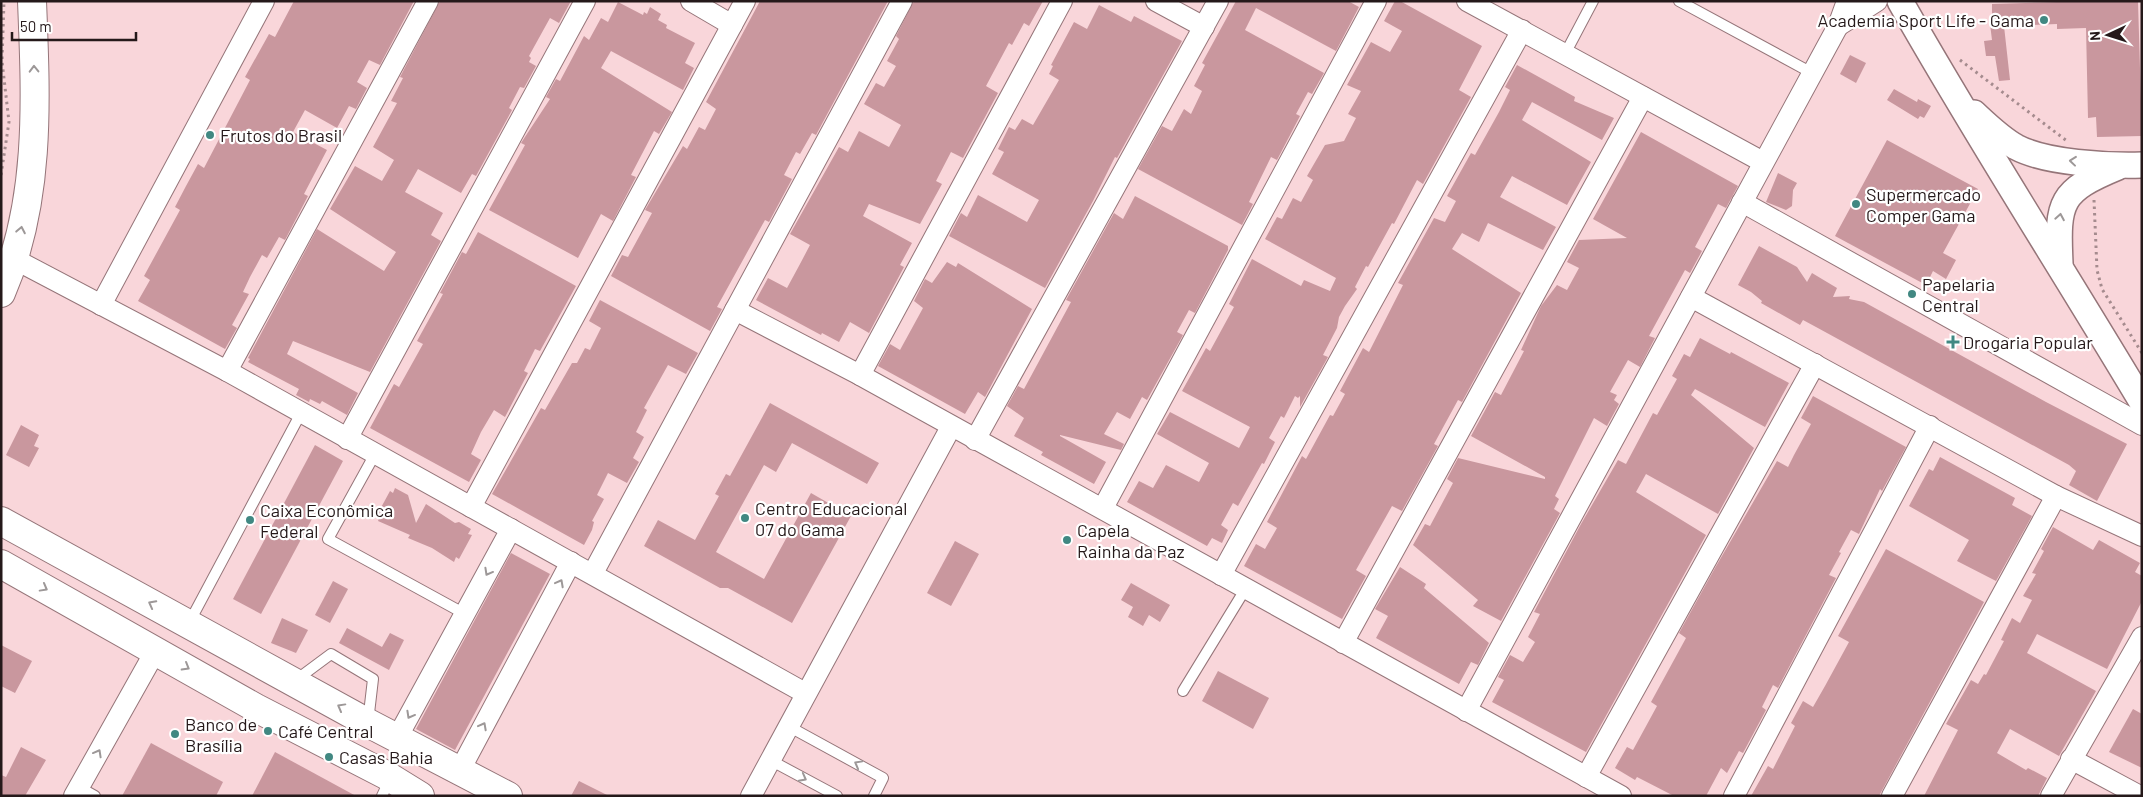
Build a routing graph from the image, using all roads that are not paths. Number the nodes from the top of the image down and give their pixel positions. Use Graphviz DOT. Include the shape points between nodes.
graph roads {
  1 [pos="32,1"];
  2 [pos="264,1"];
  3 [pos="428,1"];
  4 [pos="585,1"];
  5 [pos="690,1"];
  6 [pos="745,1"];
  7 [pos="902,1"];
  8 [pos="1062,1"];
  9 [pos="1156,1"];
  10 [pos="1218,1"];
  11 [pos="1376,1"];
  12 [pos="1468,1"];
  13 [pos="1593,1"];
  14 [pos="1679,1"];
  15 [pos="1847,1"];
  16 [pos="1877,1"];
  17 [pos="1900,1"];
  18 [pos="732,24"];
  19 [pos="1838,26"];
  20 [pos="1204,28"];
  21 [pos="1522,30"];
  22 [pos="1565,54"];
  23 [pos="1812,73"];
  24 [pos="1953,94"];
  25 [pos="1643,97"];
  26 [pos="1763,162"];
  27 [pos="2132,165"];
  28 [pos="1742,202"];
  29 [pos="16,260"];
  30 [pos="2060,266"];
  31 [pos="1,293"];
  32 [pos="1691,297"];
  33 [pos="102,305"];
  34 [pos="735,310"];
  35 [pos="1815,364"];
  36 [pos="227,371"];
  37 [pos="860,375"];
  38 [pos="2142,402"];
  39 [pos="301,413"];
  40 [pos="2142,425"];
  41 [pos="1930,426"];
  42 [pos="951,427"];
  43 [pos="347,438"];
  44 [pos="975,440"];
  45 [pos="375,454"];
  46 [pos="2056,496"];
  47 [pos="471,506"];
  48 [pos="1103,508"];
  49 [pos="1,522"];
  50 [pos="511,530"];
  51 [pos="2142,536"];
  52 [pos="31,539"];
  53 [pos="571,562"];
  54 [pos="8,568"];
  55 [pos="593,574"];
  56 [pos="1222,575"];
  57 [pos="1246,588"];
  58 [pos="465,614"];
  59 [pos="189,624"];
  60 [pos="2142,637"];
  61 [pos="1343,643"];
  62 [pos="156,650"];
  63 [pos="2134,664"];
  64 [pos="294,681"];
  65 [pos="1183,691"];
  66 [pos="805,693"];
  67 [pos="1466,711"];
  68 [pos="368,723"];
  69 [pos="788,726"];
  70 [pos="397,738"];
  71 [pos="350,757"];
  72 [pos="2070,759"];
  73 [pos="770,760"];
  74 [pos="460,770"];
  75 [pos="1586,777"];
  76 [pos="386,783"];
  77 [pos="83,793"];
  78 [pos="1619,795"];
  79 [pos="420,796"];
  80 [pos="508,796"];
  81 [pos="751,796"];
  82 [pos="837,796"];
  83 [pos="874,796"];
  84 [pos="1734,796"];
  85 [pos="1892,796"];
  86 [pos="2051,796"];
  87 [pos="2140,796"];
  29 -- 1 [label="main road, one-way" via="30,188 35,136"];
  2 -- 33 [label="street"];
  3 -- 36 [label="street"];
  4 -- 43 [label="street"];
  5 -- 18 [label="street"];
  6 -- 18 [label="street"];
  7 -- 34 [label="street"];
  8 -- 37 [label="street"];
  9 -- 20 [label="street"];
  10 -- 20 [label="street"];
  11 -- 48 [label="street"];
  12 -- 21 [label="street"];
  13 -- 22 [label="lane"];
  14 -- 23 [label="lane"];
  15 -- 19 [label="street"];
  16 -- 19 [label="street"];
  17 -- 24 [label="street"];
  18 -- 47 [label="street"];
  19 -- 23 [label="street"];
  20 -- 44 [label="street"];
  21 -- 22 [label="street"];
  21 -- 56 [label="street"];
  22 -- 25 [label="street"];
  23 -- 26 [label="street"];
  27 -- 24 [label="street, one-way" via="2047,158 2030,153 1991,129"];
  24 -- 30 [label="street"];
  25 -- 26 [label="street"];
  25 -- 61 [label="street"];
  26 -- 28 [label="street"];
  30 -- 27 [label="street, one-way" via="2058,227 2067,198 2087,180"];
  28 -- 32 [label="street"];
  28 -- 40 [label="street"];
  29 -- 31 [label="main road"];
  29 -- 33 [label="street"];
  30 -- 38 [label="street"];
  32 -- 35 [label="street"];
  32 -- 67 [label="street"];
  33 -- 36 [label="street"];
  34 -- 37 [label="street"];
  34 -- 55 [label="street"];
  35 -- 41 [label="street"];
  35 -- 75 [label="street"];
  36 -- 39 [label="street"];
  37 -- 42 [label="street"];
  39 -- 43 [label="street"];
  39 -- 59 [label="lane"];
  41 -- 46 [label="street"];
  41 -- 84 [label="street"];
  42 -- 44 [label="street"];
  42 -- 66 [label="street"];
  43 -- 45 [label="street"];
  44 -- 48 [label="street"];
  45 -- 47 [label="street"];
  45 -- 58 [label="lane" via="328,539"];
  46 -- 51 [label="street"];
  46 -- 85 [label="street"];
  47 -- 50 [label="street"];
  48 -- 56 [label="street"];
  49 -- 52 [label="main road"];
  50 -- 53 [label="street"];
  50 -- 58 [label="street, one-way"];
  52 -- 54 [label="main road" via="21,543"];
  59 -- 52 [label="main road, one-way"];
  53 -- 55 [label="street"];
  74 -- 53 [label="street, one-way"];
  54 -- 62 [label="main road, one-way"];
  55 -- 66 [label="street"];
  56 -- 57 [label="street"];
  57 -- 61 [label="street"];
  57 -- 65 [label="lane"];
  58 -- 70 [label="street, one-way"];
  59 -- 64 [label="main road"];
  60 -- 63 [label="street"];
  61 -- 67 [label="street"];
  62 -- 71 [label="main road, one-way"];
  77 -- 62 [label="street, one-way"];
  63 -- 72 [label="street"];
  68 -- 64 [label="main road, one-way"];
  64 -- 68 [label="lane" via="331,654 373,678"];
  66 -- 69 [label="street"];
  67 -- 75 [label="street"];
  68 -- 70 [label="main road"];
  68 -- 71 [label="main road" via="364,744"];
  69 -- 73 [label="street"];
  83 -- 69 [label="lane, one-way" via="883,778"];
  70 -- 74 [label="main road"];
  70 -- 76 [label="main road" via="385,764"];
  71 -- 76 [label="main road"];
  72 -- 86 [label="street"];
  72 -- 87 [label="street"];
  73 -- 81 [label="street"];
  73 -- 82 [label="lane, one-way"];
  74 -- 80 [label="main road"];
  75 -- 78 [label="street"];
  76 -- 79 [label="main road"];
}
